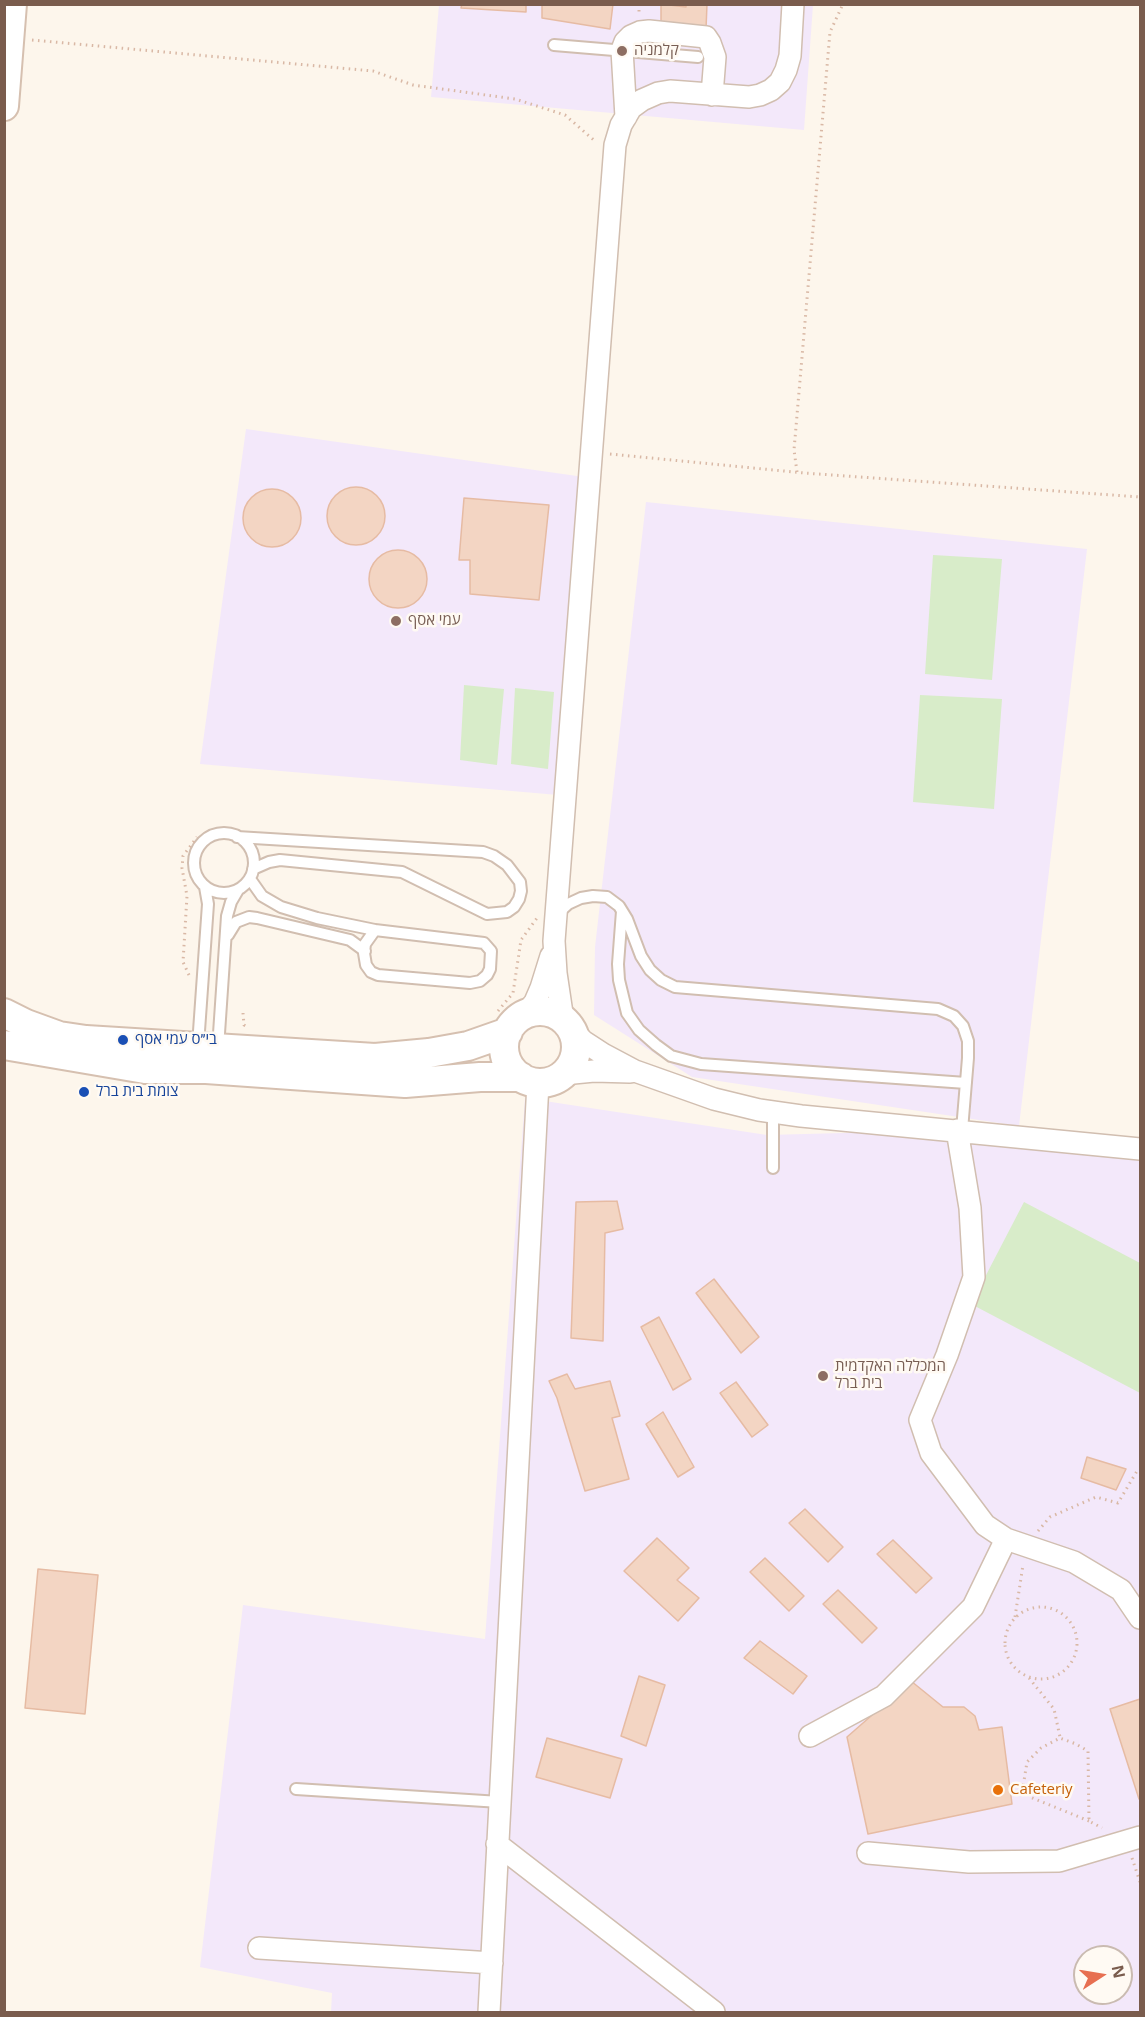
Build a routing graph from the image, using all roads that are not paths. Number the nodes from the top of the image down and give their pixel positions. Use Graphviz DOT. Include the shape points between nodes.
graph roads {
  1 [pos="12,4"];
  2 [pos="793,4"];
  3 [pos="8,42"];
  4 [pos="554,45"];
  5 [pos="622,50"];
  6 [pos="698,57"];
  7 [pos="711,95"];
  8 [pos="4,106"];
  9 [pos="626,117"];
  10 [pos="237,837"];
  11 [pos="251,874"];
  12 [pos="205,887"];
  13 [pos="238,890"];
  14 [pos="622,910"];
  15 [pos="548,914"];
  16 [pos="375,930"];
  17 [pos="226,938"];
  18 [pos="554,941"];
  19 [pos="364,951"];
  20 [pos="4,1013"];
  21 [pos="508,1021"];
  22 [pos="567,1024"];
  23 [pos="4,1045"];
  24 [pos="208,1054"];
  25 [pos="643,1073"];
  26 [pos="541,1078"];
  27 [pos="966,1083"];
  28 [pos="773,1113"];
  29 [pos="959,1130"];
  30 [pos="1140,1149"];
  31 [pos="773,1168"];
  32 [pos="1016,1542"];
  33 [pos="1140,1618"];
  34 [pos="810,1736"];
  35 [pos="296,1789"];
  36 [pos="500,1802"];
  37 [pos="1133,1839"];
  38 [pos="497,1844"];
  39 [pos="868,1853"];
  40 [pos="259,1948"];
  41 [pos="492,1963"];
  42 [pos="489,2013"];
  43 [pos="714,2013"];
  1 -- 3 [label="street"];
  2 -- 7 [label="street" via="790,56 780,82 760,96"];
  3 -- 8 [label="street"];
  4 -- 5 [label="lane"];
  5 -- 6 [label="lane"];
  5 -- 7 [label="street" via="631,36 640,32 706,37 715,57"];
  5 -- 9 [label="street"];
  7 -- 9 [label="street" via="658,93 631,108"];
  9 -- 15 [label="street" via="613,157 591,452"];
  10 -- 11 [label="lane" via="247,844 254,859"];
  10 -- 11 [label="lane" via="483,852 507,864 520,882 521,891 514,907 507,912 487,914 402,872 280,860"];
  10 -- 12 [label="lane" via="224,833 200,845 195,854 195,872"];
  11 -- 13 [label="lane"];
  11 -- 16 [label="lane" via="262,896 281,907"];
  12 -- 13 [label="lane" via="221,893"];
  12 -- 24 [label="lane"];
  13 -- 17 [label="lane" via="231,902"];
  14 -- 15 [label="lane" via="607,897 593,896"];
  14 -- 27 [label="lane" via="650,970 675,987 938,1009 954,1016 968,1041"];
  14 -- 27 [label="lane" via="618,964 627,1013 639,1030 672,1056 701,1064"];
  15 -- 18 [label="street"];
  16 -- 19 [label="lane"];
  16 -- 19 [label="lane" via="484,943 491,951 490,969 480,981 470,983 378,975 366,965"];
  17 -- 19 [label="lane" via="236,922 249,917 350,940"];
  17 -- 24 [label="lane"];
  18 -- 21 [label="street" via="535,1002"];
  18 -- 22 [label="street"];
  20 -- 24 [label="street" via="59,1036 169,1046"];
  21 -- 22 [label="street" via="543,1011"];
  21 -- 24 [label="street" via="468,1046 400,1057"];
  21 -- 26 [label="street" via="504,1042 509,1065"];
  22 -- 25 [label="street" via="603,1054"];
  22 -- 26 [label="street" via="575,1040 573,1062"];
  23 -- 24 [label="street" via="145,1069"];
  24 -- 26 [label="street" via="405,1083 480,1077"];
  25 -- 26 [label="street" via="594,1071"];
  25 -- 28 [label="street" via="714,1099"];
  26 -- 36 [label="street"];
  27 -- 29 [label="lane"];
  28 -- 29 [label="street"];
  28 -- 31 [label="lane"];
  29 -- 30 [label="street"];
  29 -- 32 [label="street" via="970,1208 974,1277 920,1420 931,1453 985,1525"];
  32 -- 33 [label="street" via="1074,1562 1120,1590"];
  32 -- 34 [label="street" via="974,1607 884,1696"];
  35 -- 36 [label="lane"];
  36 -- 38 [label="street"];
  37 -- 39 [label="street" via="1059,1861 969,1862"];
  38 -- 41 [label="street"];
  38 -- 43 [label="street"];
  40 -- 41 [label="street"];
  41 -- 42 [label="street"];
}
